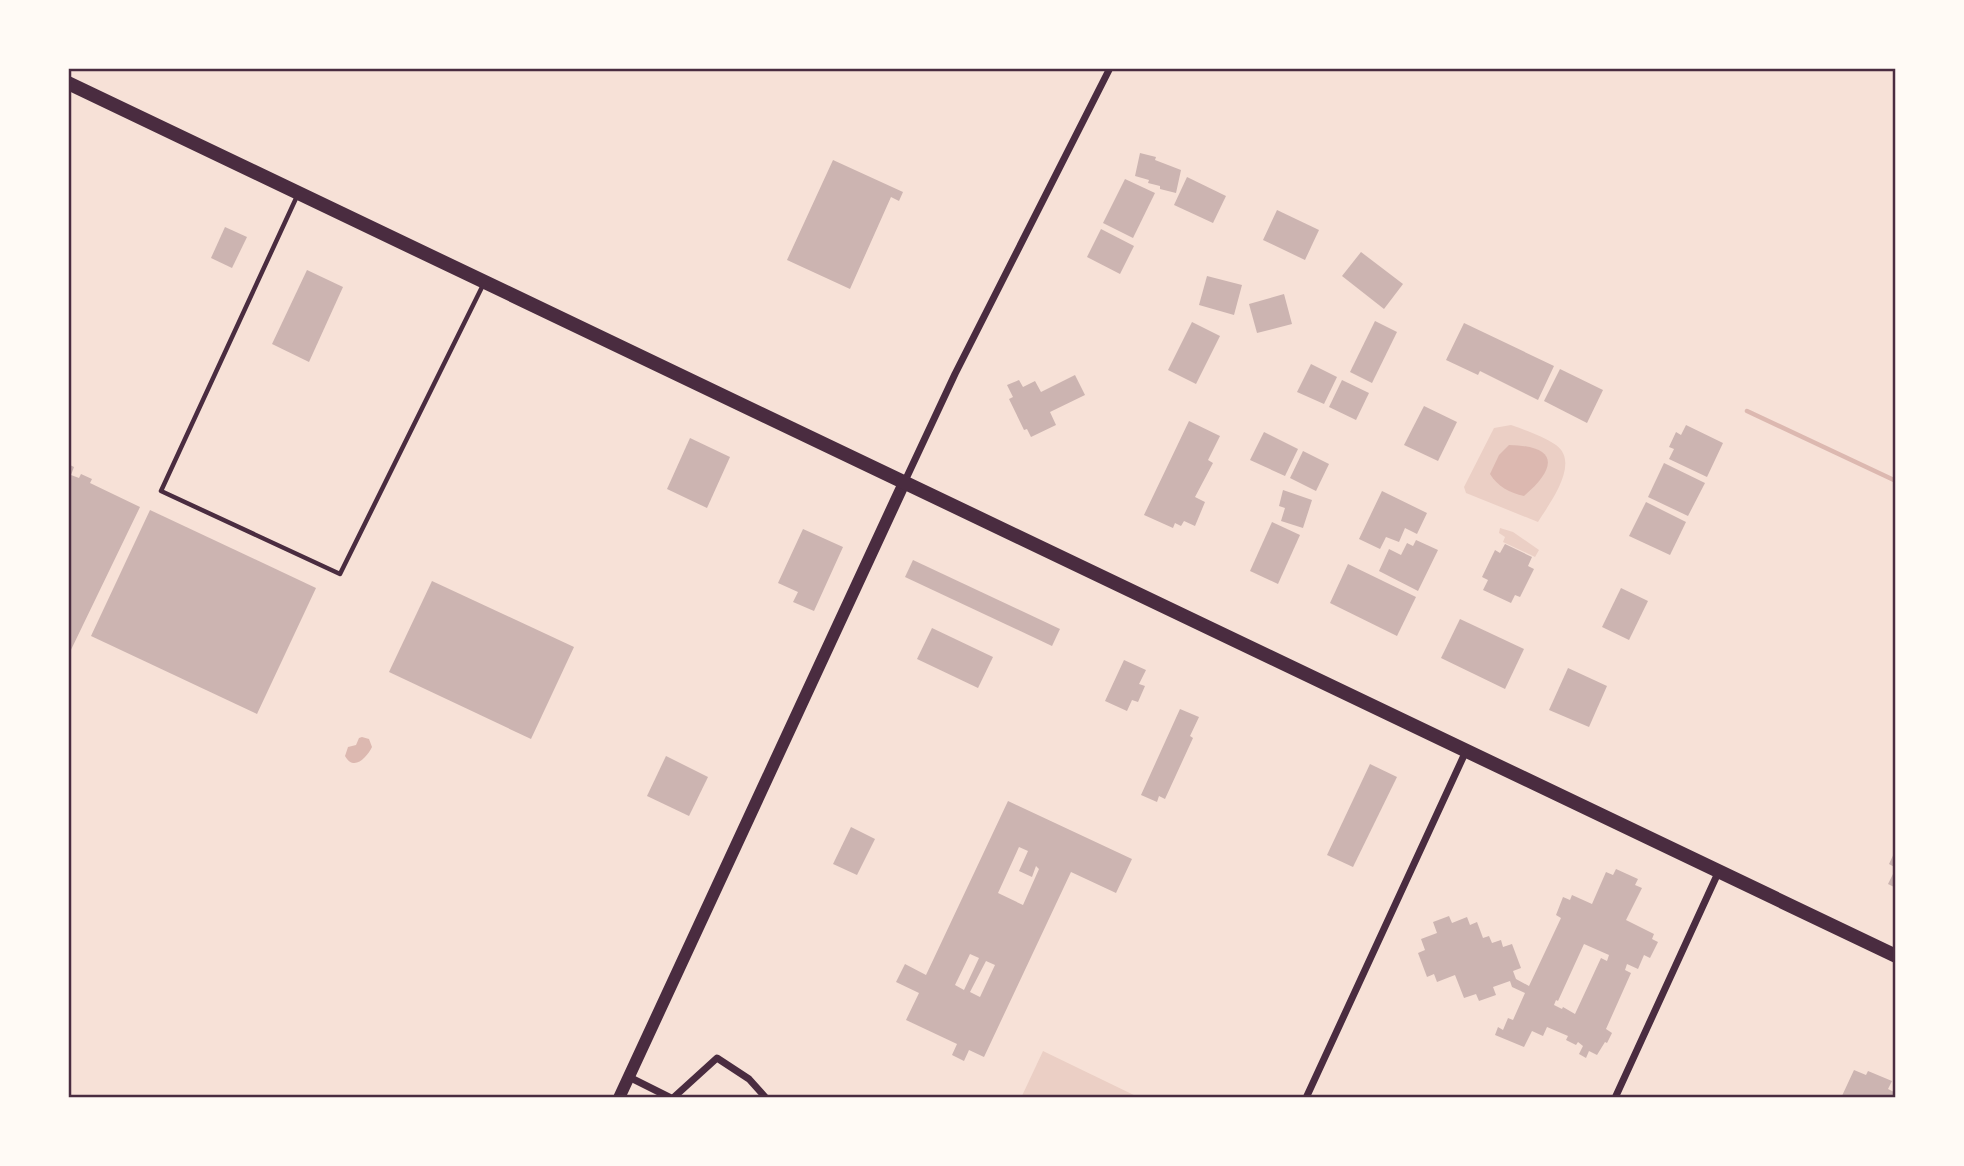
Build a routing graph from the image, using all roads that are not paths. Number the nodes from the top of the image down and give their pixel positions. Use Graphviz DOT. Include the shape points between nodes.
graph roads {
  1 [pos="1110,68"];
  2 [pos="68,83"];
  3 [pos="298,194"];
  4 [pos="484,283"];
  5 [pos="904,483"];
  6 [pos="1466,751"];
  7 [pos="1718,873"];
  8 [pos="1896,956"];
  9 [pos="629,1077"];
  10 [pos="619,1098"];
  11 [pos="672,1098"];
  12 [pos="766,1098"];
  13 [pos="1306,1098"];
  14 [pos="1615,1098"];
  1 -- 5 [label="street"];
  2 -- 3 [label="main road"];
  3 -- 4 [label="main road"];
  3 -- 4 [label="lane" via="160,491 340,574"];
  4 -- 5 [label="main road"];
  5 -- 6 [label="main road"];
  5 -- 9 [label="street"];
  6 -- 7 [label="main road"];
  6 -- 13 [label="street"];
  7 -- 8 [label="main road"];
  7 -- 14 [label="street"];
  9 -- 10 [label="street"];
  9 -- 11 [label="street"];
  11 -- 12 [label="street" via="717,1058 749,1079"];
}
